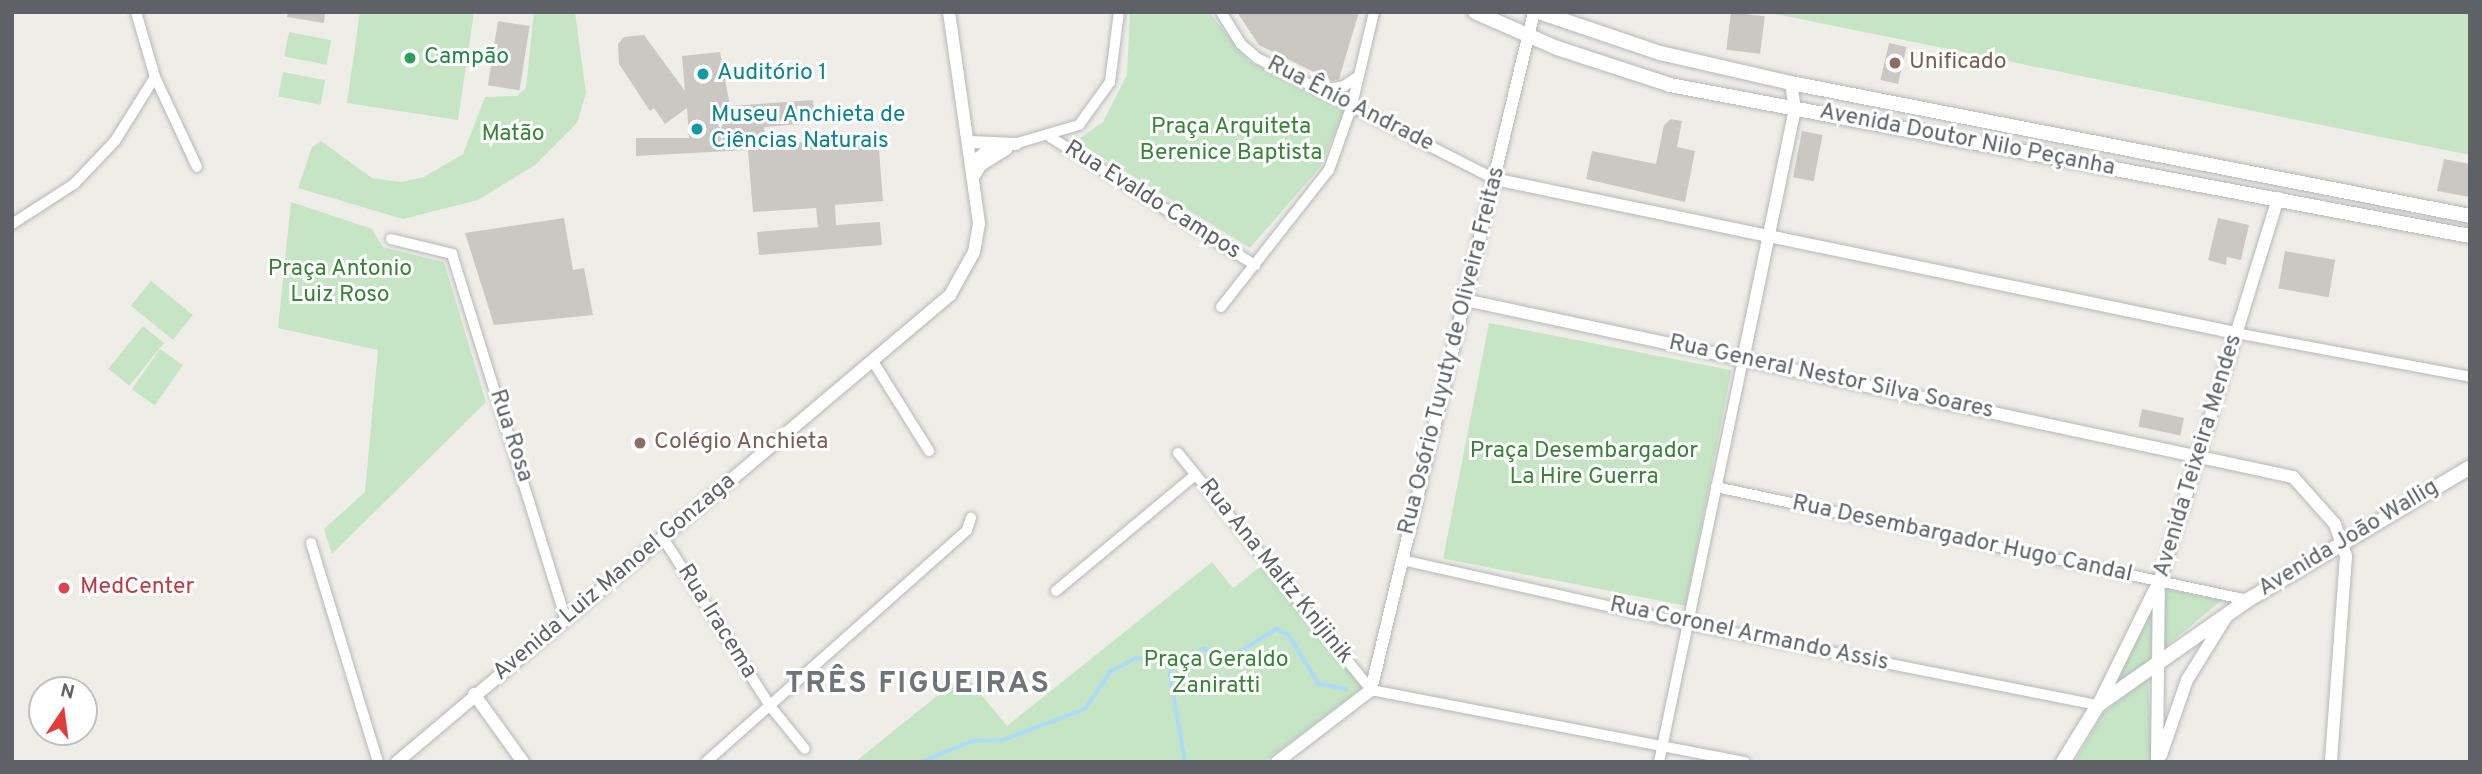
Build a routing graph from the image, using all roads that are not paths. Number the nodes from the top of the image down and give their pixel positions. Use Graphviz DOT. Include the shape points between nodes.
graph roads {
  1 [pos="136,12"];
  2 [pos="949,12"];
  3 [pos="1119,12"];
  4 [pos="1221,12"];
  5 [pos="1374,12"];
  6 [pos="1475,12"];
  7 [pos="1536,12"];
  8 [pos="1528,36"];
  9 [pos="1359,76"];
  10 [pos="155,78"];
  11 [pos="1791,83"];
  12 [pos="1322,90"];
  13 [pos="1352,104"];
  14 [pos="1795,109"];
  15 [pos="1050,137"];
  16 [pos="970,142"];
  17 [pos="1016,144"];
  18 [pos="972,162"];
  19 [pos="197,167"];
  20 [pos="1494,178"];
  21 [pos="973,179"];
  22 [pos="2312,184"];
  23 [pos="2278,198"];
  24 [pos="2470,216"];
  25 [pos="12,224"];
  26 [pos="2470,236"];
  27 [pos="391,239"];
  28 [pos="1769,239"];
  29 [pos="1255,265"];
  30 [pos="1465,300"];
  31 [pos="1221,307"];
  32 [pos="2236,333"];
  33 [pos="1743,360"];
  34 [pos="874,363"];
  35 [pos="2470,377"];
  36 [pos="929,451"];
  37 [pos="1178,453"];
  38 [pos="2198,455"];
  39 [pos="2470,467"];
  40 [pos="1195,475"];
  41 [pos="1716,487"];
  42 [pos="971,518"];
  43 [pos="663,538"];
  44 [pos="2342,542"];
  45 [pos="311,543"];
  46 [pos="1402,560"];
  47 [pos="2159,583"];
  48 [pos="1056,592"];
  49 [pos="2248,600"];
  50 [pos="2229,613"];
  51 [pos="566,619"];
  52 [pos="1688,624"];
  53 [pos="2155,664"];
  54 [pos="1371,690"];
  55 [pos="474,694"];
  56 [pos="2098,705"];
  57 [pos="770,706"];
  58 [pos="1662,745"];
  59 [pos="805,749"];
  60 [pos="377,762"];
  61 [pos="397,762"];
  62 [pos="523,762"];
  63 [pos="706,762"];
  64 [pos="1277,762"];
  65 [pos="1659,762"];
  66 [pos="1745,762"];
  67 [pos="2063,762"];
  68 [pos="2158,762"];
  69 [pos="2331,762"];
  1 -- 10 [label="street"];
  2 -- 16 [label="street, Avenida Luiz Manoel Gonzaga"];
  3 -- 15 [label="street" via="1116,61 1099,103 1079,125"];
  4 -- 12 [label="street, Rua Ênio Andrade" via="1248,51"];
  5 -- 9 [label="street"];
  6 -- 8 [label="main road, Avenida Doutor Nilo Peçanha"];
  7 -- 8 [label="street, Rua Osório Tuyuty de Oliveira Freitas"];
  7 -- 11 [label="main road, Avenida Doutor Nilo Peçanha" via="1660,53"];
  8 -- 14 [label="main road, Avenida Doutor Nilo Peçanha" via="1670,86"];
  8 -- 20 [label="street, Rua Osório Tuyuty de Oliveira Freitas"];
  9 -- 12 [label="street" via="1344,86"];
  9 -- 13 [label="street"];
  10 -- 19 [label="street"];
  10 -- 25 [label="street" via="116,141 74,184"];
  11 -- 14 [label="street"];
  11 -- 22 [label="main road, Avenida Doutor Nilo Peçanha"];
  12 -- 13 [label="street, Rua Ênio Andrade"];
  13 -- 20 [label="street, Rua Ênio Andrade"];
  13 -- 29 [label="street" via="1329,170"];
  14 -- 23 [label="main road, Avenida Doutor Nilo Peçanha"];
  14 -- 28 [label="street"];
  15 -- 17 [label="street"];
  15 -- 29 [label="street, Rua Evaldo Campos"];
  16 -- 17 [label="street"];
  16 -- 18 [label="street, Avenida Luiz Manoel Gonzaga"];
  17 -- 18 [label="street" via="983,153"];
  17 -- 21 [label="street" via="981,166"];
  18 -- 21 [label="street, Avenida Luiz Manoel Gonzaga"];
  20 -- 28 [label="street"];
  20 -- 30 [label="street, Rua Osório Tuyuty de Oliveira Freitas"];
  21 -- 34 [label="street, Avenida Luiz Manoel Gonzaga" via="979,223 967,269 950,295"];
  22 -- 23 [label="main road"];
  22 -- 24 [label="main road, Avenida Doutor Nilo Peçanha"];
  23 -- 26 [label="main road, Avenida Doutor Nilo Peçanha"];
  23 -- 32 [label="street, Avenida Teixeira Mendes"];
  27 -- 51 [label="street, Rua Rosa" via="452,254"];
  28 -- 32 [label="street"];
  28 -- 33 [label="street"];
  29 -- 31 [label="street"];
  30 -- 33 [label="street, Rua General Nestor Silva Soares"];
  30 -- 46 [label="street, Rua Osório Tuyuty de Oliveira Freitas"];
  32 -- 35 [label="street"];
  32 -- 38 [label="street, Avenida Teixeira Mendes"];
  33 -- 38 [label="street, Rua General Nestor Silva Soares"];
  33 -- 41 [label="street"];
  34 -- 36 [label="street"];
  34 -- 43 [label="street, Avenida Luiz Manoel Gonzaga"];
  37 -- 40 [label="street, Rua Ana Maltz Knijinik"];
  38 -- 44 [label="street, Rua General Nestor Silva Soares" via="2293,477 2320,504"];
  38 -- 47 [label="street, Avenida Teixeira Mendes"];
  39 -- 44 [label="main road, Avenida João Wallig"];
  40 -- 48 [label="street"];
  40 -- 54 [label="street, Rua Ana Maltz Knijinik"];
  41 -- 47 [label="street, Rua Desembargador Hugo Candal"];
  41 -- 52 [label="street"];
  42 -- 57 [label="street" via="967,530"];
  43 -- 51 [label="street, Avenida Luiz Manoel Gonzaga"];
  43 -- 57 [label="street, Rua Iracema"];
  44 -- 49 [label="main road, Avenida João Wallig"];
  44 -- 69 [label="street" via="2345,574"];
  45 -- 60 [label="street"];
  46 -- 52 [label="street, Rua Coronel Armando Assis"];
  46 -- 54 [label="street, Rua Osório Tuyuty de Oliveira Freitas"];
  47 -- 49 [label="street, Rua Desembargador Hugo Candal"];
  47 -- 53 [label="street, Avenida Teixeira Mendes"];
  47 -- 56 [label="street"];
  49 -- 50 [label="main road, Avenida João Wallig"];
  50 -- 53 [label="main road, Avenida João Wallig"];
  50 -- 68 [label="street" via="2187,680"];
  51 -- 55 [label="street, Avenida Luiz Manoel Gonzaga"];
  52 -- 56 [label="street, Rua Coronel Armando Assis"];
  52 -- 58 [label="street"];
  53 -- 56 [label="main road, Avenida João Wallig"];
  53 -- 68 [label="street, Avenida Teixeira Mendes"];
  54 -- 58 [label="street"];
  54 -- 64 [label="street"];
  55 -- 61 [label="street, Avenida Luiz Manoel Gonzaga"];
  55 -- 62 [label="street"];
  56 -- 67 [label="main road"];
  57 -- 59 [label="street, Rua Iracema"];
  57 -- 63 [label="street"];
  58 -- 65 [label="street"];
  58 -- 66 [label="street"];
}
